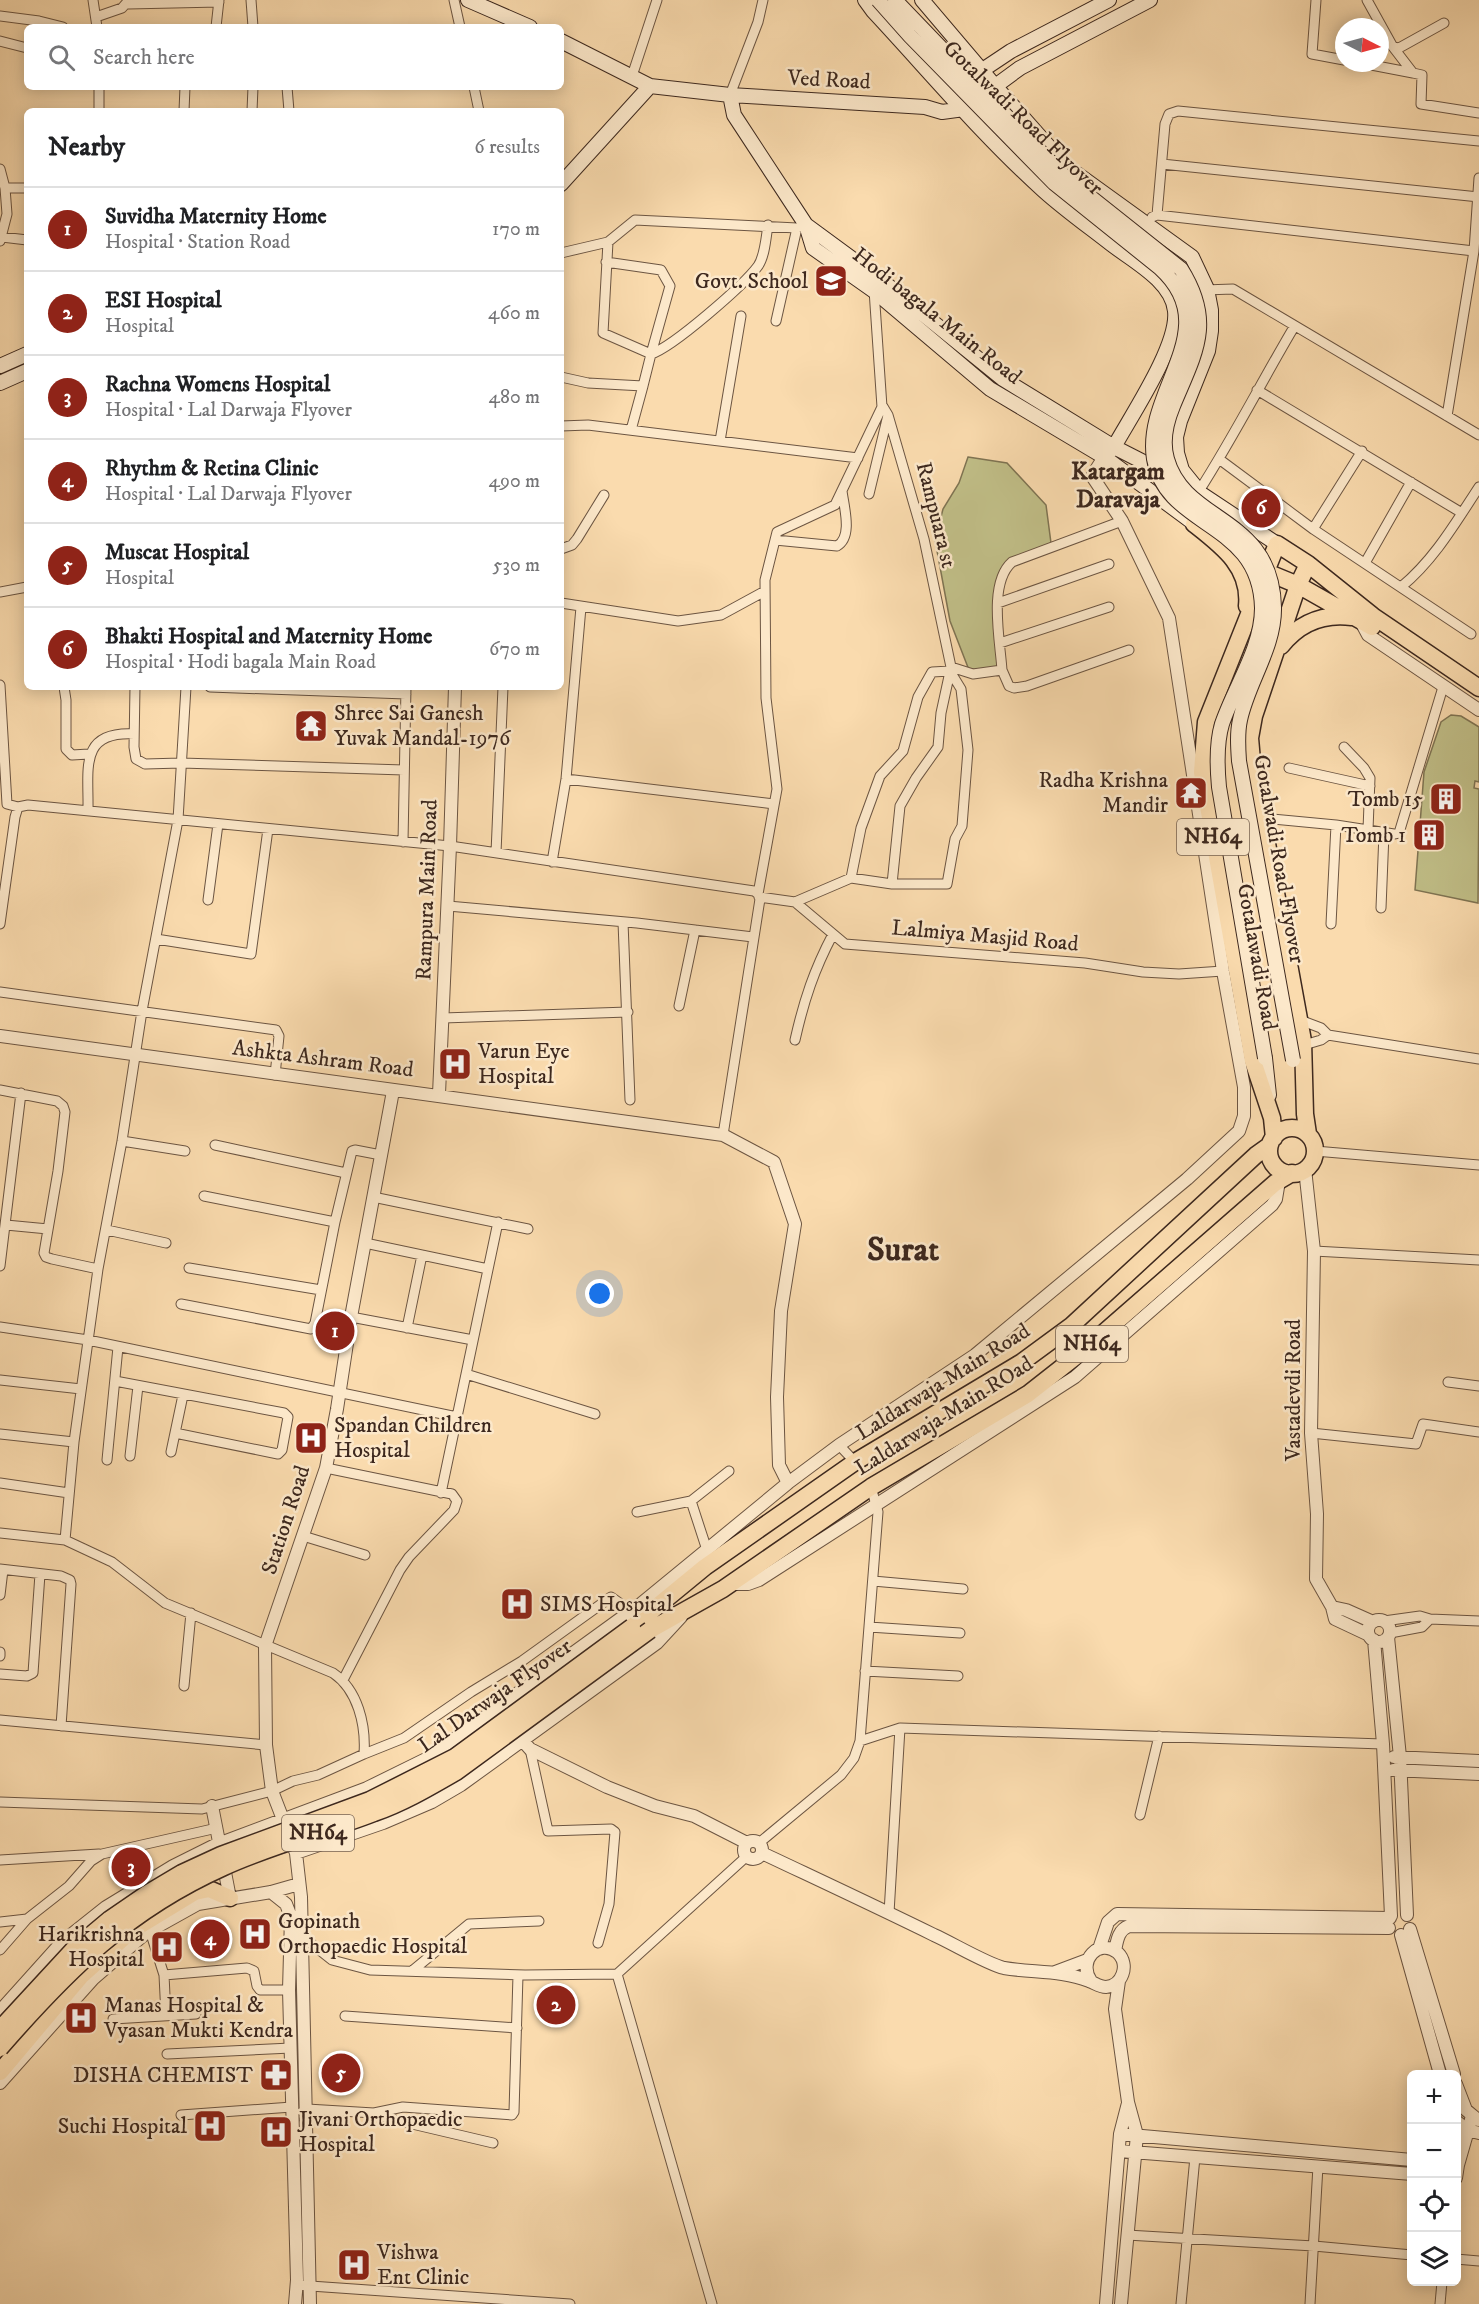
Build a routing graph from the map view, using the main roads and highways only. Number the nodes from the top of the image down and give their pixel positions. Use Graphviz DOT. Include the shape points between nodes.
graph roads {
  1 [pos="468,0"];
  2 [pos="865,0"];
  3 [pos="878,0"];
  4 [pos="895,0"];
  5 [pos="922,0"];
  6 [pos="1109,0"];
  7 [pos="1150,0"];
  8 [pos="523,24"];
  9 [pos="564,42"];
  10 [pos="981,70"];
  11 [pos="650,86"];
  12 [pos="995,86"];
  13 [pos="949,92"];
  14 [pos="730,95"];
  15 [pos="925,107"];
  16 [pos="964,109"];
  17 [pos="564,181"];
  18 [pos="24,355"];
  19 [pos="0,366"];
  20 [pos="24,372"];
  21 [pos="0,383"];
  22 [pos="1109,452"];
  23 [pos="1199,491"];
  24 [pos="1194,524"];
  25 [pos="1277,544"];
  26 [pos="1308,564"];
  27 [pos="1264,571"];
  28 [pos="1298,585"];
  29 [pos="1366,617"];
  30 [pos="1245,625"];
  31 [pos="1385,630"];
  32 [pos="1271,670"];
  33 [pos="1479,688"];
  34 [pos="1479,698"];
  35 [pos="1305,1114"];
  36 [pos="1272,1118"];
  37 [pos="1308,1134"];
  38 [pos="1272,1141"];
  39 [pos="1292,1174"];
  40 [pos="703,1558"];
  41 [pos="687,1609"];
  42 [pos="231,1898"];
  43 [pos="0,2029"];
  44 [pos="0,2048"];
  45 [pos="0,2072"];
  1 -- 8 [label="main road"];
  2 -- 13 [label="main road"];
  3 -- 36 [label="main road, Gotalwadi Road Flyover, bridge" via="1054,183 1160,268 1180,291 1187,322 1185,338 1154,429 1155,462 1174,499 1242,551 1260,590 1260,628 1222,725 1217,764"];
  4 -- 35 [label="main road, Gotalwadi Road Flyover, bridge" via="1064,176 1181,270 1198,303 1198,340 1169,417 1164,447 1179,486 1254,545 1271,584 1272,629 1245,701 1237,741"];
  5 -- 10 [label="main road"];
  6 -- 10 [label="main road"];
  7 -- 12 [label="main road" via="1020,68"];
  9 -- 11 [label="main road"];
  10 -- 12 [label="main road"];
  10 -- 13 [label="main road"];
  11 -- 14 [label="main road, Ved Road"];
  11 -- 17 [label="main road"];
  12 -- 16 [label="main road"];
  12 -- 23 [label="main road" via="1066,166 1192,257 1208,289 1208,351 1176,436 1182,470"];
  13 -- 15 [label="main road"];
  13 -- 16 [label="main road"];
  14 -- 15 [label="main road, Ved Road"];
  14 -- 22 [label="main road, Hodi bagala Main Road" via="734,115 802,226 1003,379"];
  15 -- 16 [label="main road, Ved Road" via="942,112"];
  16 -- 22 [label="main road" via="1045,192 1163,285 1175,308 1176,322 1168,349"];
  18 -- 19 [label="main road"];
  20 -- 21 [label="main road"];
  22 -- 23 [label="main road, Hodi bagala Main Road"];
  22 -- 24 [label="main road, Hodi bagala Main Road"];
  23 -- 25 [label="main road, Hodi bagala Main Road"];
  24 -- 27 [label="main road, Hodi bagala Main Road"];
  24 -- 30 [label="highway" via="1224,547 1243,575 1248,591"];
  25 -- 26 [label="highway"];
  25 -- 27 [label="highway, Gotalawadi Road / NH64"];
  26 -- 28 [label="highway, Gotalawadi Road / NH64"];
  26 -- 29 [label="highway"];
  27 -- 28 [label="highway"];
  27 -- 30 [label="highway, Gotalawadi Road / NH64"];
  28 -- 29 [label="highway"];
  28 -- 32 [label="highway, Gotalawadi Road / NH64"];
  29 -- 31 [label="highway"];
  29 -- 32 [label="highway" via="1315,618 1290,634"];
  30 -- 36 [label="highway, Gotalawadi Road / NH64" via="1206,722 1202,772 1252,1061"];
  31 -- 33 [label="highway"];
  31 -- 34 [label="highway"];
  32 -- 35 [label="highway, Gotalawadi Road / NH64" via="1250,738 1304,1045"];
  35 -- 37 [label="highway, Gotalawadi Road / NH64"];
  36 -- 38 [label="highway, Gotalawadi Road / NH64"];
  37 -- 38 [label="highway, NH64" via="1286,1128"];
  37 -- 39 [label="highway, NH64" via="1315,1151 1310,1164"];
  38 -- 39 [label="highway, NH64" via="1274,1164"];
  38 -- 40 [label="highway, Laldarwaja Main Road / NH64" via="1071,1326 1022,1362"];
  39 -- 41 [label="highway, Laldarwaja Main ROad / NH64" via="1028,1394 871,1487"];
  40 -- 43 [label="highway, Lal Darwaja Flyover / NH64, bridge" via="455,1756 370,1800 221,1855 145,1895 73,1950"];
  41 -- 44 [label="highway, Lal Darwaja Flyover / NH64, bridge" via="650,1630 456,1773 377,1812 226,1866 150,1906 80,1962"];
  42 -- 45 [label="highway" via="208,1889 195,1892 131,1931 81,1976"];
}
